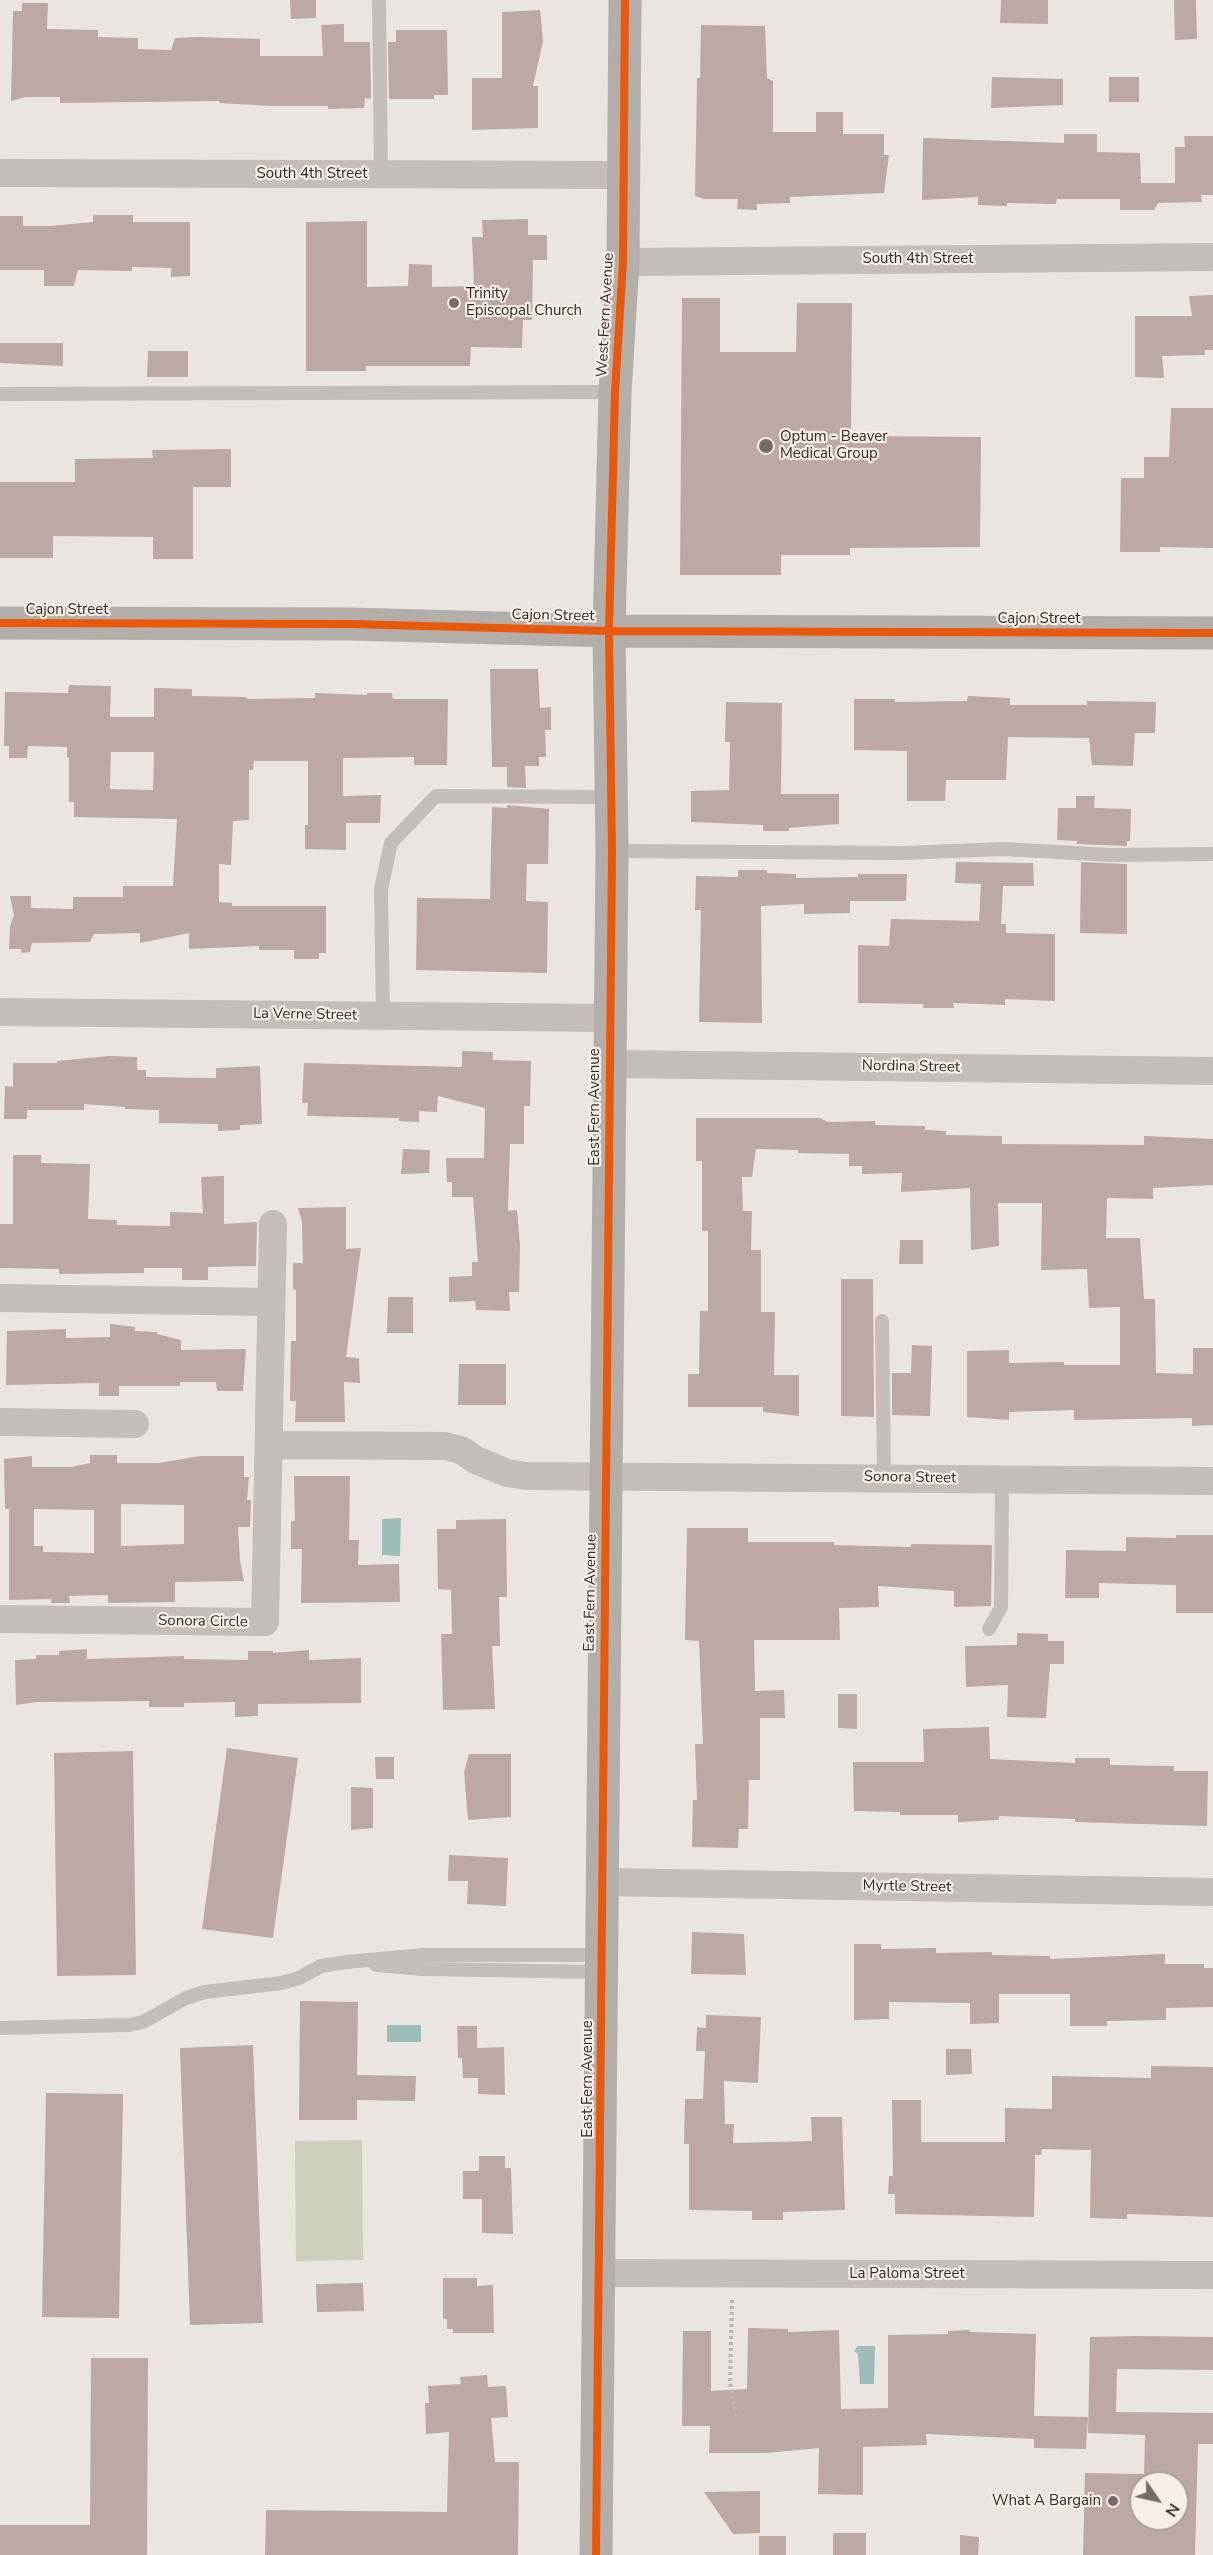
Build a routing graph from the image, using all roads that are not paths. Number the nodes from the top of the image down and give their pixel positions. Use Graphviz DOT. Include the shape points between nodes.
graph roads {
  1 [pos="379,0"];
  2 [pos="626,0"];
  3 [pos="0,173"];
  4 [pos="381,174"];
  5 [pos="624,175"];
  6 [pos="1213,257"];
  7 [pos="623,262"];
  8 [pos="615,392"];
  9 [pos="0,394"];
  10 [pos="0,623"];
  11 [pos="609,631"];
  12 [pos="1213,633"];
  13 [pos="612,797"];
  14 [pos="612,850"];
  15 [pos="1213,855"];
  16 [pos="0,1012"];
  17 [pos="383,1016"];
  18 [pos="609,1018"];
  19 [pos="609,1064"];
  20 [pos="1213,1071"];
  21 [pos="273,1224"];
  22 [pos="0,1298"];
  23 [pos="271,1302"];
  24 [pos="882,1321"];
  25 [pos="0,1422"];
  26 [pos="135,1424"];
  27 [pos="269,1445"];
  28 [pos="606,1476"];
  29 [pos="884,1478"];
  30 [pos="1002,1479"];
  31 [pos="1213,1481"];
  32 [pos="0,1620"];
  33 [pos="989,1629"];
  34 [pos="602,1882"];
  35 [pos="1213,1892"];
  36 [pos="602,1963"];
  37 [pos="0,2028"];
  38 [pos="601,2273"];
  39 [pos="1213,2275"];
  40 [pos="596,2555"];
  1 -- 4 [label="lane"];
  2 -- 5 [label="street, West Fern Avenue"];
  3 -- 4 [label="street, South 4th Street"];
  4 -- 5 [label="street, South 4th Street"];
  5 -- 7 [label="street, West Fern Avenue"];
  6 -- 7 [label="street, South 4th Street"];
  7 -- 8 [label="street, West Fern Avenue"];
  8 -- 9 [label="lane"];
  8 -- 11 [label="street, West Fern Avenue"];
  10 -- 11 [label="street, Cajon Street" via="339,624"];
  11 -- 12 [label="street, Cajon Street"];
  11 -- 13 [label="street, East Fern Avenue"];
  13 -- 14 [label="street, East Fern Avenue"];
  13 -- 17 [label="lane" via="436,796 391,843 381,889"];
  14 -- 15 [label="lane" via="903,853 1003,849"];
  14 -- 18 [label="street, East Fern Avenue"];
  16 -- 17 [label="street, La Verne Street"];
  17 -- 18 [label="street, La Verne Street"];
  18 -- 19 [label="street, East Fern Avenue"];
  19 -- 20 [label="street, Nordina Street"];
  19 -- 28 [label="street, East Fern Avenue"];
  21 -- 23 [label="street, Sonora Circle"];
  22 -- 23 [label="street"];
  23 -- 27 [label="street, Sonora Circle"];
  24 -- 29 [label="lane"];
  25 -- 26 [label="street"];
  27 -- 28 [label="street" via="445,1446 507,1473"];
  27 -- 32 [label="street, Sonora Circle" via="265,1622"];
  28 -- 29 [label="street, Sonora Street"];
  28 -- 34 [label="street, East Fern Avenue"];
  29 -- 30 [label="street, Sonora Street"];
  30 -- 31 [label="street, Sonora Street"];
  30 -- 33 [label="lane" via="1001,1607"];
  34 -- 35 [label="street, Myrtle Street"];
  34 -- 36 [label="street, East Fern Avenue"];
  36 -- 37 [label="lane" via="423,1969 347,1962 321,1966 281,1983 204,1992 129,2025"];
  36 -- 38 [label="street, East Fern Avenue"];
  38 -- 39 [label="street, La Paloma Street"];
  38 -- 40 [label="street, East Fern Avenue"];
}
